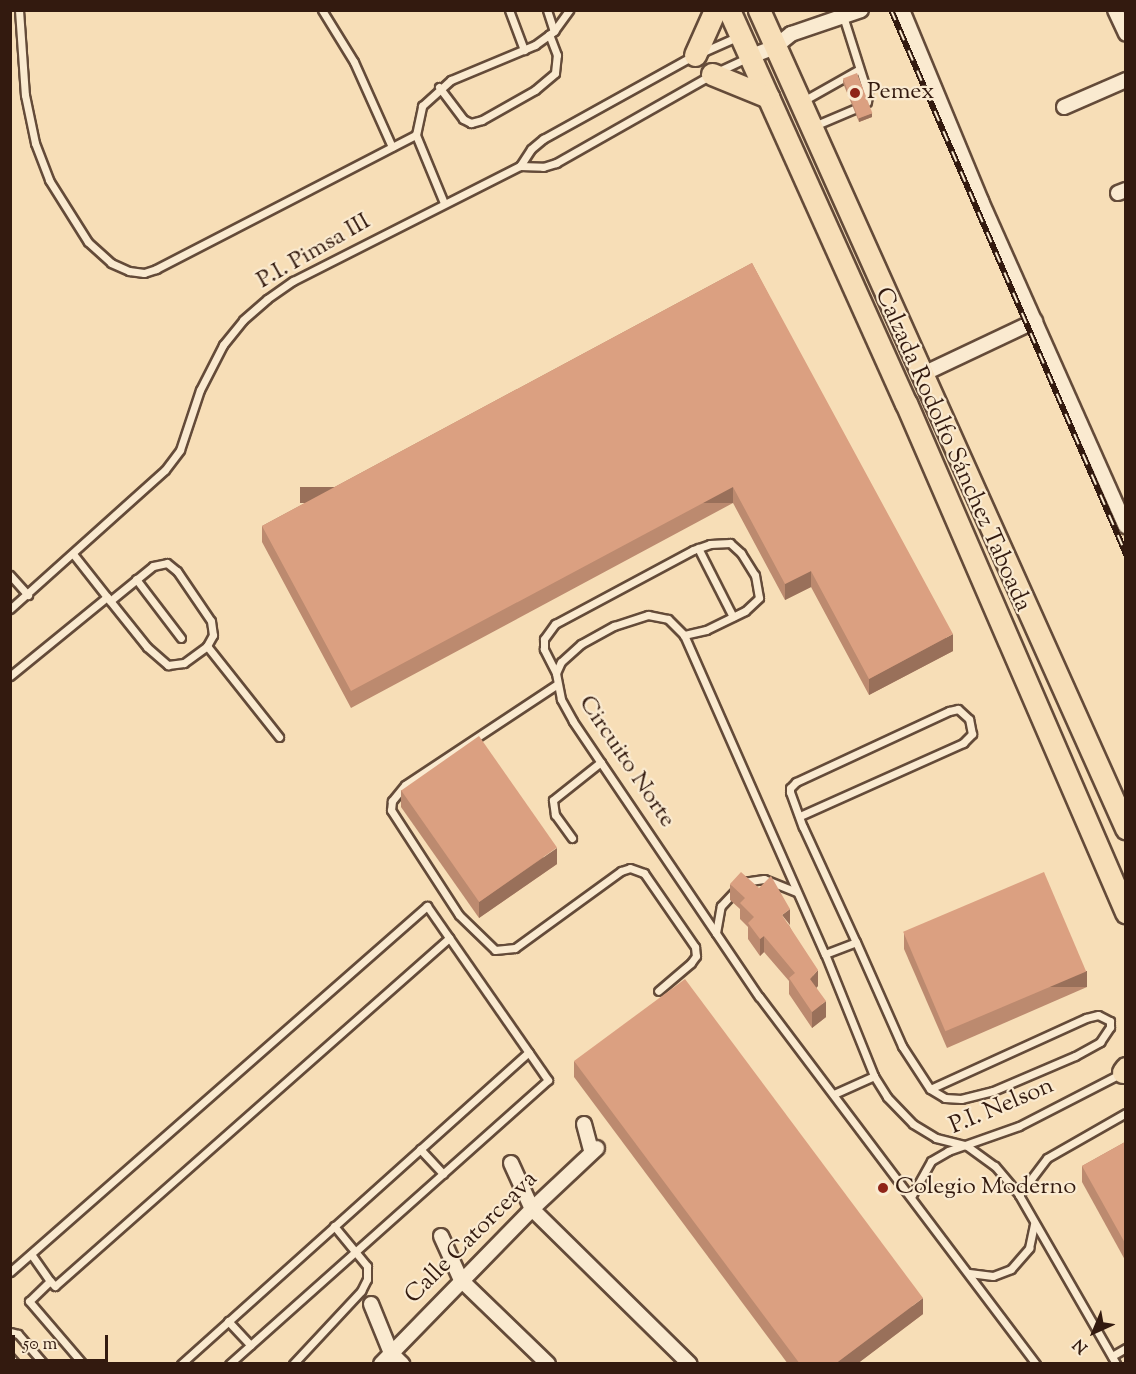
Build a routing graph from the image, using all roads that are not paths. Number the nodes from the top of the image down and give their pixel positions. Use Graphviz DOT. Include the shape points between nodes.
graph roads {
  1 [pos="20,10"];
  2 [pos="322,10"];
  3 [pos="509,10"];
  4 [pos="547,10"];
  5 [pos="569,10"];
  6 [pos="715,10"];
  7 [pos="729,10"];
  8 [pos="861,10"];
  9 [pos="902,10"];
  10 [pos="1115,10"];
  11 [pos="833,16"];
  12 [pos="763,19"];
  13 [pos="552,32"];
  14 [pos="1125,34"];
  15 [pos="741,36"];
  16 [pos="783,40"];
  17 [pos="524,50"];
  18 [pos="695,55"];
  19 [pos="749,57"];
  20 [pos="858,70"];
  21 [pos="712,74"];
  22 [pos="1125,80"];
  23 [pos="439,87"];
  24 [pos="768,97"];
  25 [pos="800,102"];
  26 [pos="867,102"];
  27 [pos="1064,107"];
  28 [pos="854,109"];
  29 [pos="812,127"];
  30 [pos="416,135"];
  31 [pos="392,147"];
  32 [pos="520,166"];
  33 [pos="444,203"];
  34 [pos="1035,321"];
  35 [pos="923,374"];
  36 [pos="1125,526"];
  37 [pos="698,548"];
  38 [pos="74,555"];
  39 [pos="10,575"];
  40 [pos="136,579"];
  41 [pos="28,595"];
  42 [pos="108,599"];
  43 [pos="10,609"];
  44 [pos="733,617"];
  45 [pos="684,635"];
  46 [pos="180,638"];
  47 [pos="207,646"];
  48 [pos="556,673"];
  49 [pos="10,676"];
  50 [pos="556,685"];
  51 [pos="279,736"];
  52 [pos="600,762"];
  53 [pos="800,816"];
  54 [pos="1125,828"];
  55 [pos="572,838"];
  56 [pos="796,892"];
  57 [pos="1125,912"];
  58 [pos="716,934"];
  59 [pos="449,938"];
  60 [pos="856,942"];
  61 [pos="825,954"];
  62 [pos="658,991"];
  63 [pos="529,1052"];
  64 [pos="1125,1070"];
  65 [pos="874,1076"];
  66 [pos="930,1089"];
  67 [pos="834,1094"];
  68 [pos="1125,1113"];
  69 [pos="584,1124"];
  70 [pos="967,1146"];
  71 [pos="420,1149"];
  72 [pos="511,1163"];
  73 [pos="443,1174"];
  74 [pos="1019,1195"];
  75 [pos="911,1197"];
  76 [pos="532,1209"];
  77 [pos="1034,1224"];
  78 [pos="334,1226"];
  79 [pos="441,1236"];
  80 [pos="356,1250"];
  81 [pos="31,1254"];
  82 [pos="10,1272"];
  83 [pos="969,1273"];
  84 [pos="461,1280"];
  85 [pos="51,1281"];
  86 [pos="371,1304"];
  87 [pos="228,1321"];
  88 [pos="10,1332"];
  89 [pos="250,1345"];
  90 [pos="1125,1348"];
  91 [pos="391,1353"];
  92 [pos="1112,1356"];
  93 [pos="10,1357"];
  94 [pos="16,1364"];
  95 [pos="44,1364"];
  96 [pos="84,1364"];
  97 [pos="181,1364"];
  98 [pos="229,1364"];
  99 [pos="293,1364"];
  100 [pos="381,1364"];
  101 [pos="402,1364"];
  102 [pos="548,1364"];
  103 [pos="690,1364"];
  104 [pos="1036,1364"];
  105 [pos="1116,1364"];
  1 -- 31 [label="lane" via="25,95 35,143 49,180 88,242 111,263 129,271 144,273 156,269"];
  2 -- 31 [label="lane" via="354,62"];
  3 -- 17 [label="lane"];
  4 -- 13 [label="lane"];
  5 -- 13 [label="lane"];
  6 -- 18 [label="main road"];
  7 -- 15 [label="main road, Calzada Rodolfo Sánchez Taboada"];
  8 -- 11 [label="street"];
  9 -- 34 [label="street"];
  10 -- 14 [label="street"];
  11 -- 16 [label="street"];
  11 -- 20 [label="lane"];
  12 -- 15 [label="street"];
  12 -- 16 [label="main road, Calzada Rodolfo Sánchez Taboada"];
  13 -- 17 [label="lane"];
  13 -- 23 [label="lane" via="557,54 555,73 535,90 482,120 471,123 464,119"];
  15 -- 18 [label="lane, P.I. Pimsa III"];
  15 -- 19 [label="main road, Calzada Rodolfo Sánchez Taboada"];
  16 -- 19 [label="street"];
  16 -- 25 [label="main road, Calzada Rodolfo Sánchez Taboada"];
  17 -- 23 [label="lane"];
  18 -- 32 [label="lane, P.I. Pimsa III" via="543,139"];
  19 -- 21 [label="lane, P.I. Pimsa III"];
  19 -- 24 [label="main road, Calzada Rodolfo Sánchez Taboada"];
  20 -- 25 [label="lane"];
  20 -- 26 [label="lane"];
  21 -- 24 [label="main road"];
  21 -- 32 [label="lane, P.I. Pimsa III" via="552,165"];
  22 -- 27 [label="street"];
  23 -- 30 [label="lane" via="422,106"];
  24 -- 57 [label="main road, Calzada Rodolfo Sánchez Taboada" via="906,403"];
  25 -- 29 [label="main road, Calzada Rodolfo Sánchez Taboada"];
  28 -- 29 [label="lane"];
  29 -- 35 [label="main road, Calzada Rodolfo Sánchez Taboada"];
  30 -- 31 [label="lane"];
  30 -- 33 [label="lane"];
  32 -- 33 [label="lane, P.I. Pimsa III"];
  33 -- 38 [label="lane, P.I. Pimsa III" via="293,281 243,320 208,373 175,457 140,496"];
  34 -- 35 [label="street"];
  34 -- 36 [label="street"];
  35 -- 54 [label="main road, Calzada Rodolfo Sánchez Taboada"];
  37 -- 44 [label="lane"];
  37 -- 44 [label="lane" via="730,543 755,575 759,598"];
  37 -- 48 [label="lane" via="555,624 544,639 544,649"];
  38 -- 41 [label="lane, P.I. Pimsa III"];
  38 -- 42 [label="lane"];
  39 -- 41 [label="lane"];
  40 -- 42 [label="lane"];
  40 -- 46 [label="lane"];
  40 -- 47 [label="lane" via="158,563 171,566 211,621 213,635"];
  41 -- 43 [label="lane, P.I. Pimsa III"];
  42 -- 47 [label="lane" via="147,647 168,664 184,663"];
  42 -- 49 [label="lane"];
  44 -- 45 [label="lane"];
  45 -- 48 [label="lane" via="668,619 648,615 614,626 581,644 561,662"];
  45 -- 56 [label="lane"];
  47 -- 51 [label="lane"];
  48 -- 50 [label="lane, Circuito Norte"];
  50 -- 52 [label="lane, Circuito Norte" via="573,721"];
  50 -- 62 [label="lane" via="405,785 392,801 391,810 459,915 495,950 515,948 621,872 630,868 644,873 695,947 691,963"];
  52 -- 55 [label="lane" via="553,800 555,815"];
  52 -- 58 [label="lane, Circuito Norte"];
  53 -- 53 [label="lane" via="963,743 972,734 969,720 958,709 949,711 796,782 790,792"];
  53 -- 60 [label="lane"];
  56 -- 58 [label="lane" via="764,879 743,882 721,906"];
  56 -- 61 [label="lane"];
  58 -- 67 [label="lane, Circuito Norte"];
  59 -- 63 [label="lane"];
  59 -- 81 [label="lane" via="426,906"];
  59 -- 85 [label="lane" via="55,1286"];
  60 -- 61 [label="lane"];
  60 -- 66 [label="lane" via="902,1046"];
  61 -- 65 [label="lane"];
  63 -- 71 [label="lane"];
  63 -- 73 [label="lane" via="549,1080"];
  64 -- 70 [label="lane, P.I. Nelson" via="1019,1126"];
  65 -- 67 [label="lane"];
  65 -- 70 [label="lane" via="887,1097 913,1124 936,1138"];
  66 -- 66 [label="lane" via="945,1098 961,1099 993,1091 1092,1047 1106,1035 1110,1021 1098,1015 1086,1018"];
  67 -- 75 [label="lane, Circuito Norte"];
  68 -- 74 [label="lane" via="1047,1158"];
  69 -- 76 [label="street, Calle Catorceava" via="594,1150"];
  70 -- 74 [label="lane" via="995,1166"];
  70 -- 75 [label="lane, P.I. Nelson" via="931,1161"];
  71 -- 73 [label="lane"];
  71 -- 78 [label="lane"];
  72 -- 76 [label="street"];
  73 -- 80 [label="lane"];
  74 -- 77 [label="lane"];
  75 -- 83 [label="lane, Circuito Norte"];
  76 -- 84 [label="street, Calle Catorceava"];
  76 -- 103 [label="street"];
  77 -- 83 [label="lane" via="1029,1248 1011,1269 993,1276"];
  77 -- 92 [label="lane"];
  78 -- 80 [label="lane"];
  78 -- 87 [label="lane"];
  79 -- 84 [label="street"];
  80 -- 89 [label="lane"];
  80 -- 99 [label="lane" via="367,1266 367,1279 361,1291"];
  81 -- 82 [label="lane"];
  81 -- 85 [label="lane"];
  83 -- 104 [label="lane, Circuito Norte"];
  84 -- 91 [label="street, Calle Catorceava"];
  84 -- 102 [label="street"];
  85 -- 96 [label="lane" via="29,1301"];
  86 -- 91 [label="street"];
  87 -- 89 [label="lane"];
  87 -- 97 [label="lane"];
  88 -- 95 [label="lane" via="18,1334"];
  89 -- 98 [label="lane"];
  90 -- 92 [label="lane"];
  91 -- 100 [label="street, Calle Catorceava"];
  91 -- 101 [label="street"];
  92 -- 105 [label="lane"];
  93 -- 94 [label="lane"];
}
